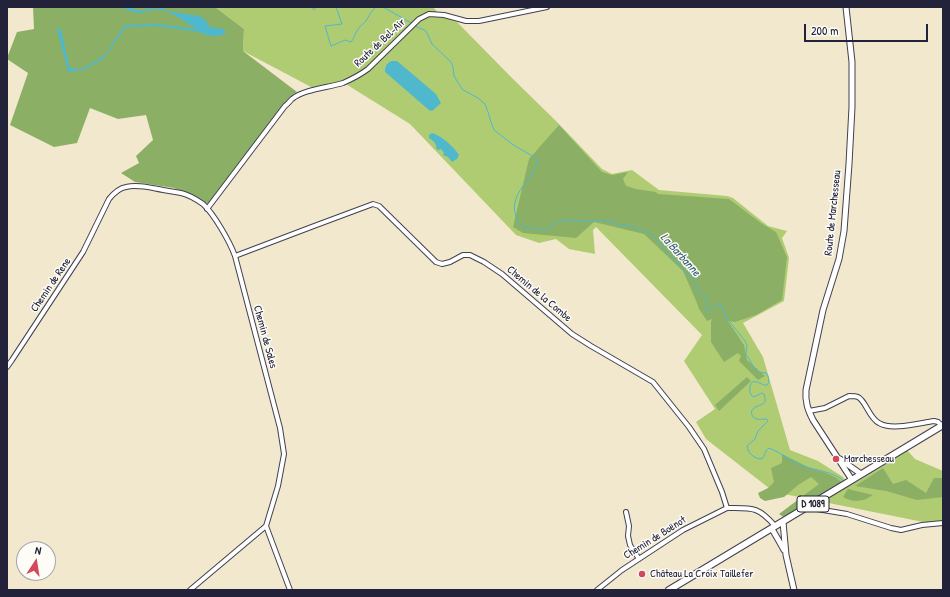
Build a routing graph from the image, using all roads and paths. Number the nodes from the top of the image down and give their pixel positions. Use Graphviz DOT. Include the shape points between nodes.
graph roads {
  1 [pos="547,7"];
  2 [pos="846,7"];
  3 [pos="207,209"];
  4 [pos="104,210"];
  5 [pos="235,256"];
  6 [pos="7,367"];
  7 [pos="809,411"];
  8 [pos="942,425"];
  9 [pos="838,457"];
  10 [pos="861,474"];
  11 [pos="847,482"];
  12 [pos="812,504"];
  13 [pos="727,508"];
  14 [pos="626,512"];
  15 [pos="783,522"];
  16 [pos="943,523"];
  17 [pos="266,526"];
  18 [pos="773,528"];
  19 [pos="786,555"];
  20 [pos="639,559"];
  21 [pos="190,590"];
  22 [pos="290,590"];
  23 [pos="597,590"];
  24 [pos="669,590"];
  25 [pos="794,590"];
  1 -- 3 [label="street, Route de Bel-Air" via="479,21 429,14 419,19 368,69 353,79 300,95 285,106"];
  2 -- 7 [label="street, Route de Marchesseau" via="852,62 852,92 844,231 839,259 823,310 806,390 805,398"];
  3 -- 4 [label="street, Chemin de Sales" via="194,198 181,193 127,186 114,193"];
  3 -- 5 [label="street, Chemin de Sales" via="232,247"];
  4 -- 6 [label="street, Chemin de Rene" via="83,252"];
  5 -- 13 [label="street, Chemin de la Combe" via="373,204 379,206 436,262 442,264 470,255 484,262 502,274 572,334 653,382 704,449"];
  5 -- 17 [label="street, Chemin de Sales" via="280,428 284,454"];
  7 -- 8 [label="street" via="825,408 853,396 859,397 874,420 880,424 898,426 934,421"];
  7 -- 9 [label="street, Route de Marchesseau"];
  8 -- 10 [label="main road, D 1089"];
  9 -- 10 [label="street"];
  9 -- 11 [label="street" via="849,477"];
  10 -- 11 [label="main road, D 1089"];
  11 -- 12 [label="main road, D 1089"];
  12 -- 15 [label="main road, D 1089"];
  12 -- 16 [label="street" via="817,509 847,514 901,530"];
  13 -- 18 [label="street" via="752,508 759,511 771,521"];
  13 -- 20 [label="street, Chemin de Boënot" via="683,530"];
  14 -- 20 [label="street" via="630,545"];
  15 -- 18 [label="main road, D 1089"];
  15 -- 19 [label="street"];
  17 -- 21 [label="street"];
  17 -- 22 [label="street"];
  18 -- 19 [label="street"];
  18 -- 24 [label="main road, D 1089"];
  19 -- 25 [label="street"];
  20 -- 23 [label="street, Chemin de Boënot"];
}
